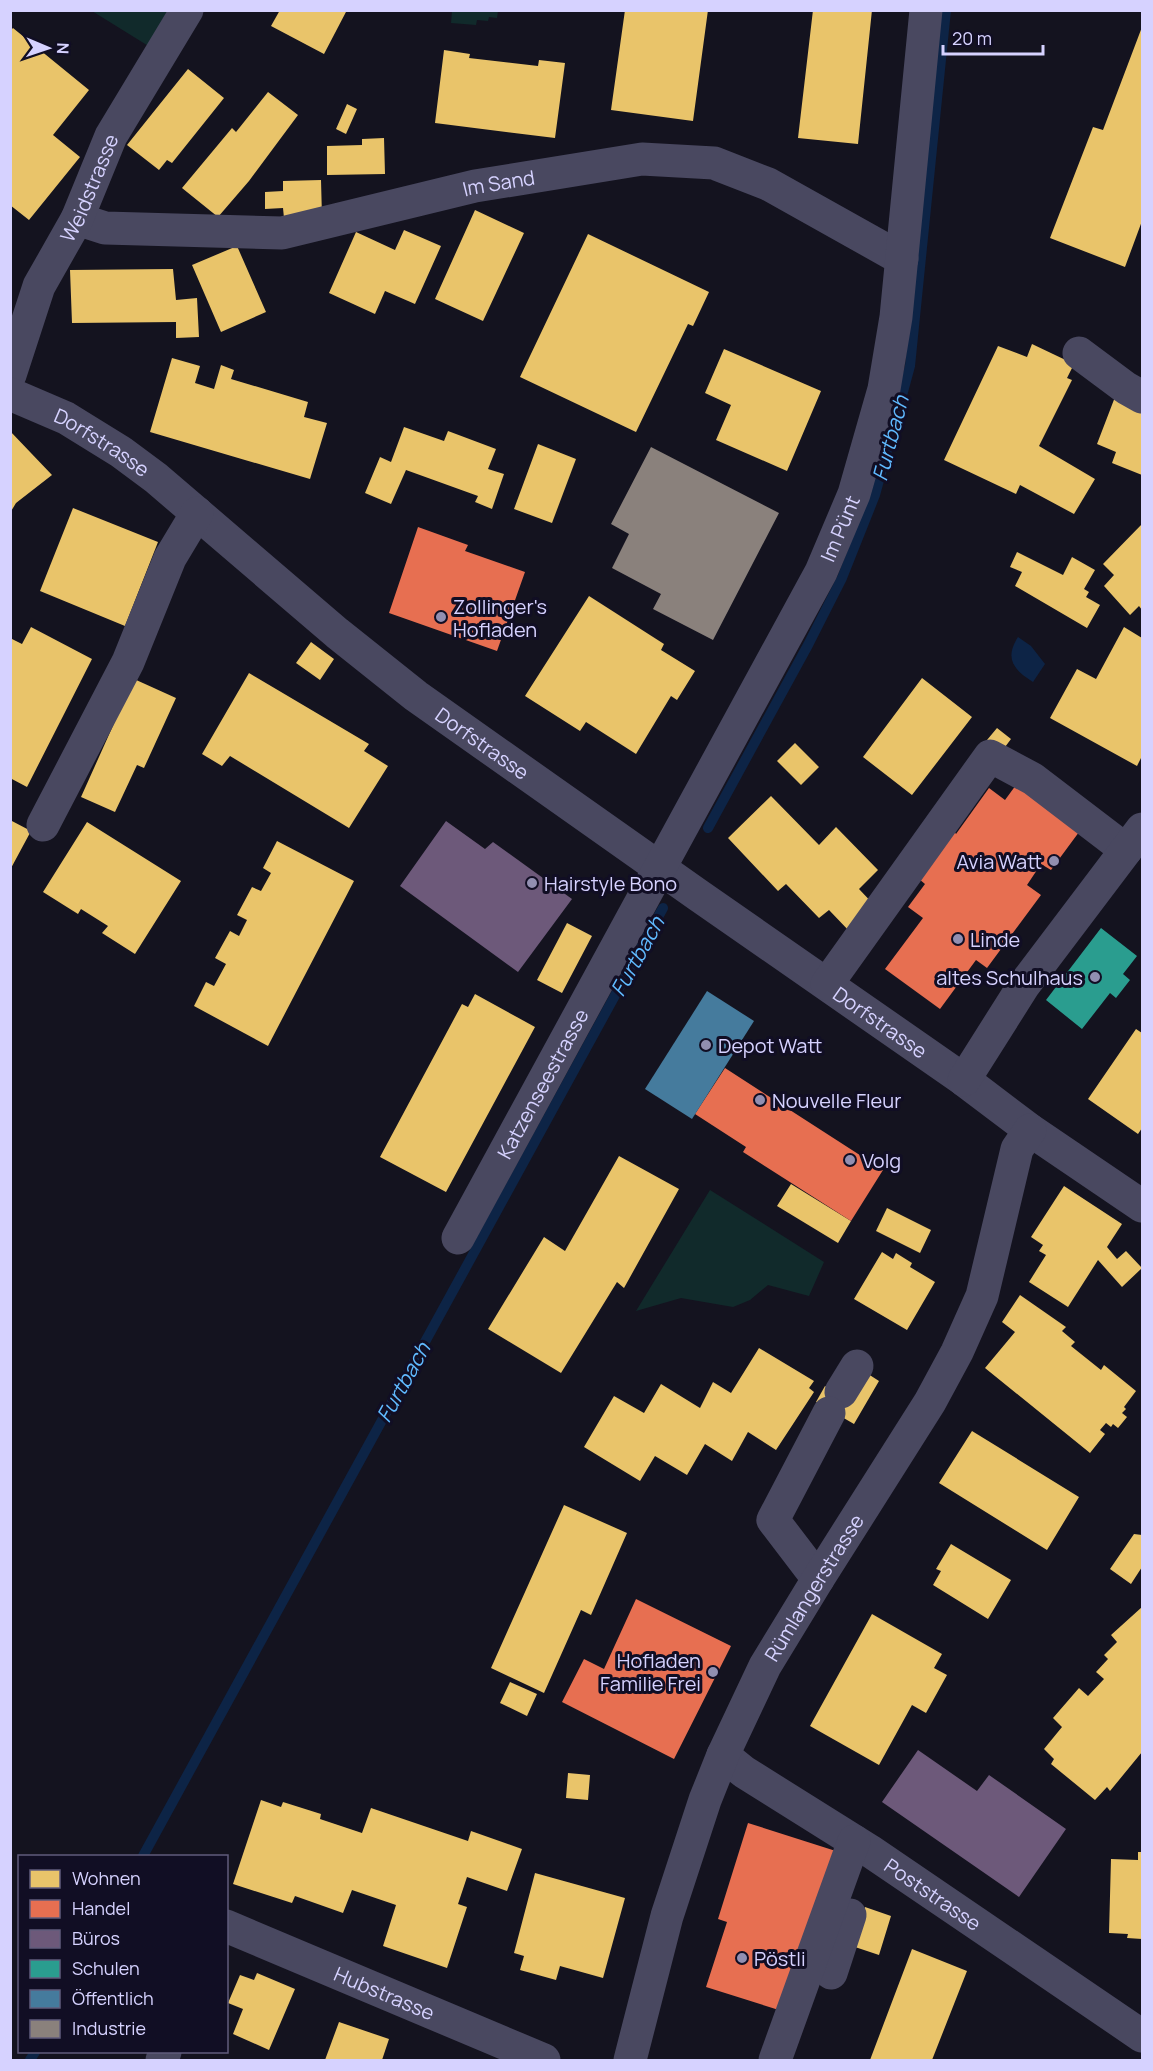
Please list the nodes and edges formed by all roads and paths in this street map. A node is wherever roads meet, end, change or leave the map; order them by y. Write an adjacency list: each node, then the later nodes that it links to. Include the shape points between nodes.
1 (187, 10): 3 (street, Weidstrasse, via 111,136)
2 (926, 10): 4 (street, Im Pünt)
3 (77, 219): 4 (street, Im Sand, via 105,228 282,232 475,186 642,159 714,163 768,184); 5 (street, Weidstrasse)
4 (902, 259): 14 (street, Im Pünt, via 884,389 854,494 822,572)
5 (39, 286): 6 (street); 8 (street, Weidstrasse)
6 (10, 302)
7 (1079, 353): 10 (street)
8 (10, 375)
9 (10, 394): 11 (street, Dorfstrasse, via 66,418 121,452)
10 (1143, 397)
11 (197, 513): 12 (street, via 170,558 128,662); 14 (street, Dorfstrasse, via 416,696)
12 (43, 825)
13 (1134, 840): 15 (street, via 990,756); 16 (street, via 1024,985)
14 (659, 868): 15 (street, Dorfstrasse); 19 (street, Katzenseestrasse)
15 (827, 984): 16 (street, Dorfstrasse)
16 (964, 1080): 17 (street, Dorfstrasse)
17 (1030, 1130): 18 (street, Dorfstrasse); 21 (street, Rümlangerstrasse, via 1017,1149 982,1296 957,1353)
18 (1143, 1206)
19 (458, 1238)
20 (843, 1390): 21 (street, via 773,1520)
21 (818, 1579): 22 (street, Rümlangerstrasse, via 765,1666)
22 (723, 1755): 23 (street, Poststrasse); 28 (street, Rümlangerstrasse, via 667,1916)
23 (862, 1846): 25 (street); 26 (street, Poststrasse); 29 (street)
24 (228, 1927): 27 (street, Hubstrasse)
25 (831, 1973)
26 (1143, 2036)
27 (543, 2061)
28 (630, 2061)
29 (775, 2061)

